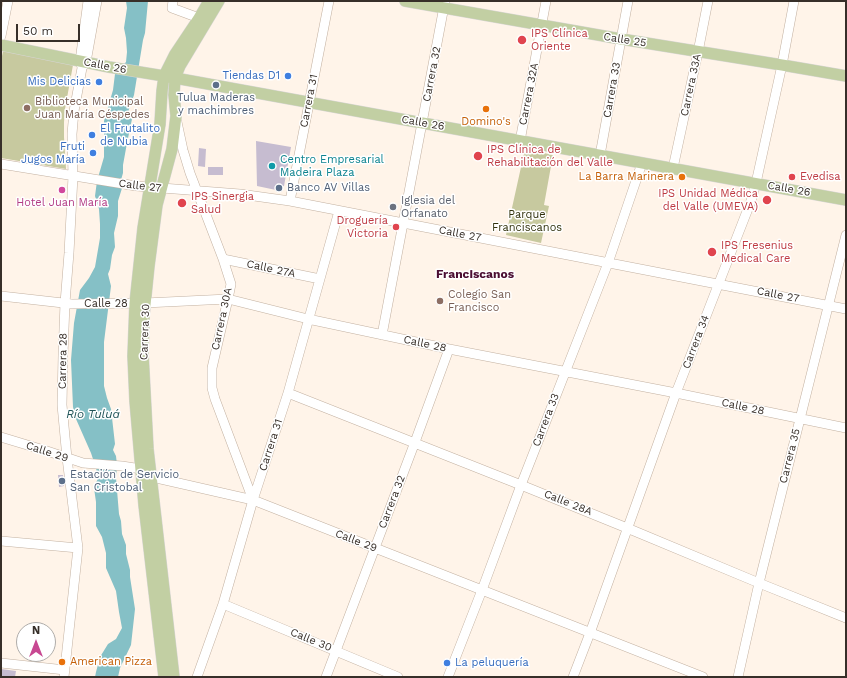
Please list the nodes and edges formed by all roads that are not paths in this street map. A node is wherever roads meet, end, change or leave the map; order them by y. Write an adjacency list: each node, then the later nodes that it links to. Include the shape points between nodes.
1 (8, 1): 16 (street)
2 (88, 1): 20 (street, Carrera 28)
3 (97, 1): 20 (street, Carrera 28)
4 (209, 1): 14 (main road, Carrera 30)
5 (219, 1): 24 (main road, Carrera 30)
6 (329, 1): 25 (street, Carrera 31)
7 (405, 1): 13 (main road, Calle 25)
8 (546, 1): 15 (street, Carrera 32A)
9 (628, 1): 17 (street, Carrera 33)
10 (708, 1): 19 (street, Carrera 33A)
11 (794, 1): 21 (street, Carrera 34)
12 (173, 4): 14 (street)
13 (445, 5): 15 (main road, Calle 25); 27 (street, Carrera 32)
14 (199, 18): 22 (main road, Carrera 30)
15 (541, 25): 17 (main road, Calle 25); 28 (street, Carrera 32A)
16 (1, 36)
17 (621, 39): 19 (main road, Calle 25); 29 (street, Carrera 33)
18 (1, 45): 20 (main road, Calle 26)
19 (698, 52): 21 (main road, Calle 25); 32 (street, Carrera 33A)
20 (82, 64): 22 (main road, Calle 26); 33 (street, Carrera 28, via 72,123)
21 (782, 64): 23 (main road, Calle 25); 34 (street, Carrera 34)
22 (164, 76): 24 (main road, Calle 26); 35 (main road, Carrera 30)
23 (846, 76)
24 (175, 78): 25 (main road, Calle 26); 26 (main road, Carrera 30)
25 (309, 102): 27 (main road, Calle 26); 39 (street, Carrera 31)
26 (176, 116): 36 (main road, Carrera 30, via 172,150); 37 (street, Carrera 30A, via 186,162)
27 (422, 123): 28 (main road, Calle 26); 41 (street, Carrera 32)
28 (520, 141): 29 (main road, Calle 26)
29 (600, 155): 30 (main road, Calle 26)
30 (642, 163): 32 (main road, Calle 26); 44 (street, Carrera 33)
31 (1, 164): 33 (street, Calle 27)
32 (673, 168): 34 (main road, Calle 26)
33 (73, 176): 35 (street, Calle 27); 50 (street, Carrera 28)
34 (756, 183): 38 (main road, Calle 26); 46 (street, Carrera 34)
35 (150, 188): 36 (street, Calle 27); 49 (main road, Carrera 30, via 144,228)
36 (162, 189): 37 (street, Calle 27); 49 (main road, Carrera 30)
37 (197, 190): 39 (street, Calle 27); 43 (street, Carrera 30A)
38 (846, 200)
39 (290, 201): 40 (street, Calle 27)
40 (338, 211): 41 (street, Calle 27); 45 (street, Carrera 31)
41 (403, 223): 44 (street, Calle 27); 54 (street, Carrera 32)
42 (846, 235): 51 (street, Carrera 35)
43 (223, 259): 45 (street, Calle 27A); 48 (street, Carrera 30A, via 231,284)
44 (608, 263): 46 (street, Calle 27); 56 (street, Carrera 33)
45 (320, 280): 53 (street, Carrera 31)
46 (718, 284): 51 (street, Calle 27); 58 (street, Carrera 34)
47 (1, 296): 50 (street, Calle 28)
48 (228, 299): 49 (street, Calle 28); 53 (street, Calle 28); 67 (street, Carrera 30A, via 212,368 212,388)
49 (140, 303): 50 (street, Calle 28); 64 (main road, Carrera 30, via 133,343); 65 (main road, Carrera 30)
50 (68, 304): 63 (street, Carrera 28, via 62,355 62,404)
51 (829, 305): 52 (street, Calle 27); 59 (street, Carrera 35)
52 (846, 308)
53 (308, 319): 54 (street, Calle 28); 57 (street, Carrera 31)
54 (382, 335): 55 (street, Calle 28)
55 (449, 349): 56 (street, Calle 28); 62 (street, Carrera 32)
56 (564, 372): 58 (street, Calle 28); 66 (street, Carrera 33)
57 (288, 393): 62 (street, Calle 28A); 67 (street, Carrera 31)
58 (676, 393): 59 (street, Calle 28); 68 (street, Carrera 34)
59 (800, 419): 60 (street, Calle 28); 72 (street, Carrera 35)
60 (846, 428)
61 (1, 437): 63 (street, Calle 29)
62 (415, 442): 66 (street, Calle 28A); 71 (street, Carrera 32)
63 (67, 458): 64 (street, Calle 29, via 83,463); 70 (street, Carrera 28)
64 (141, 469): 65 (street, Calle 29); 80 (main road, Carrera 30)
65 (152, 477): 67 (street, Calle 29); 81 (main road, Carrera 30)
66 (521, 485): 68 (street, Calle 28A); 73 (street, Carrera 33)
67 (253, 500): 71 (street, Calle 29); 74 (street, Carrera 31)
68 (627, 528): 72 (street, Calle 28A); 76 (street, Carrera 34)
69 (1, 541): 70 (street)
70 (78, 548): 79 (street, Carrera 28)
71 (375, 548): 73 (street, Calle 29); 77 (street, Carrera 32)
72 (759, 583): 75 (street, Calle 28A); 88 (street, Carrera 35)
73 (482, 590): 76 (street, Calle 29); 85 (street, Carrera 33)
74 (223, 604): 77 (street, Calle 30); 82 (street, Carrera 31)
75 (846, 618)
76 (590, 632): 86 (street, Carrera 34); 87 (street, Calle 29)
77 (336, 651): 83 (street, Carrera 32); 84 (street, Calle 30)
78 (1, 663): 79 (street)
79 (64, 673)
80 (164, 677)
81 (174, 677)
82 (197, 677)
83 (326, 677)
84 (398, 677)
85 (448, 677)
86 (573, 677)
87 (703, 677)
88 (738, 677)

